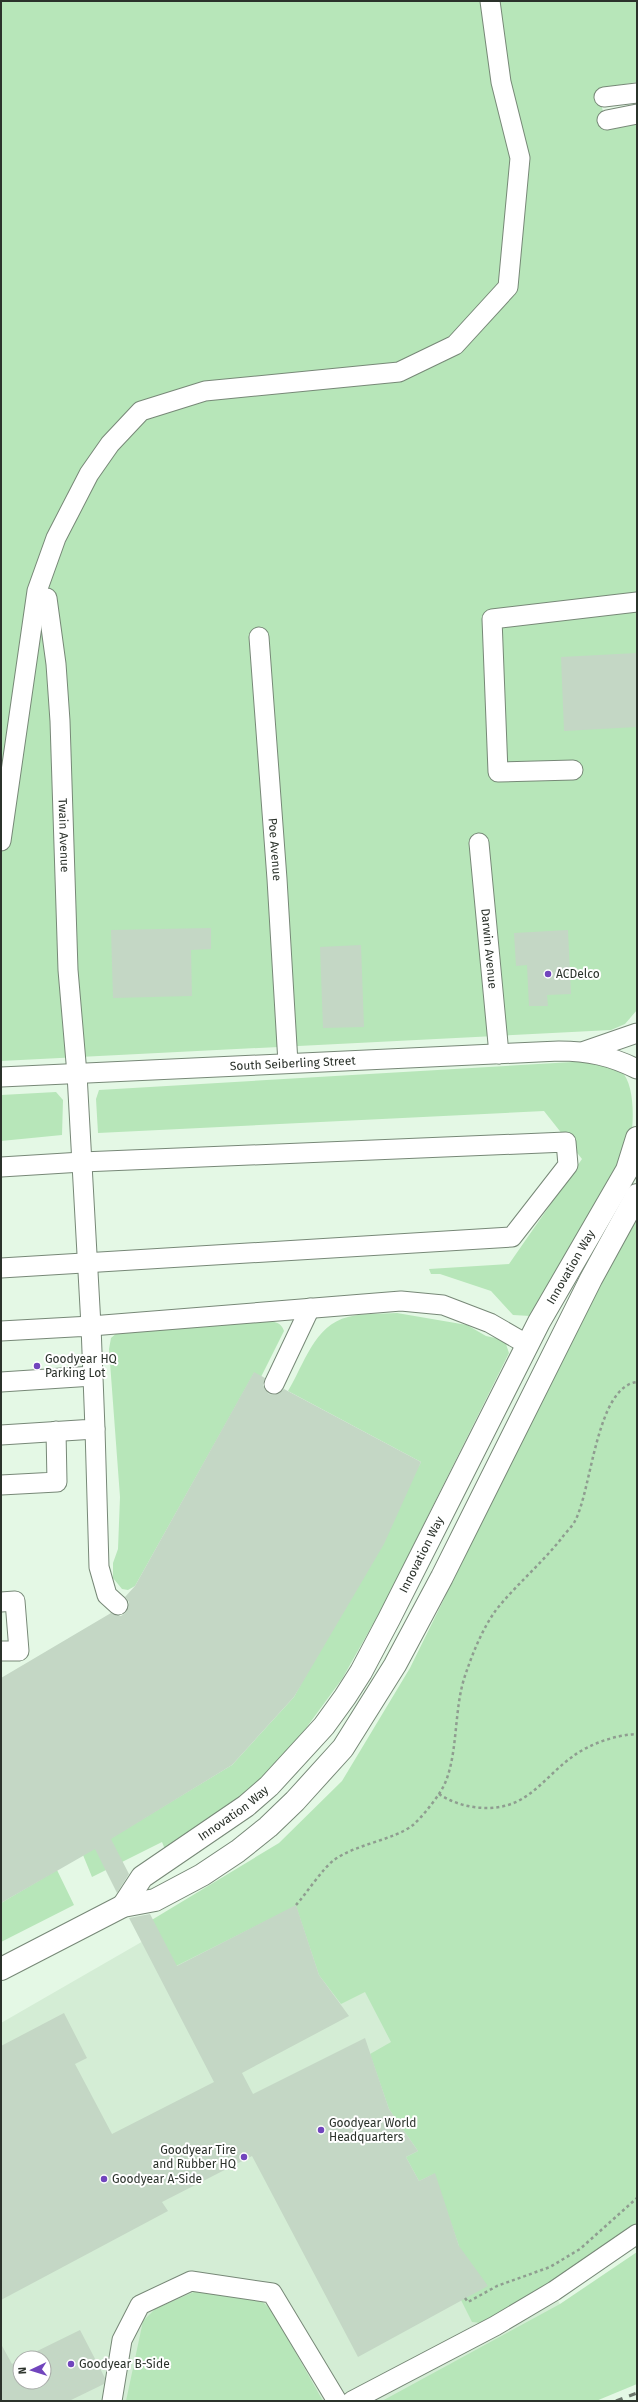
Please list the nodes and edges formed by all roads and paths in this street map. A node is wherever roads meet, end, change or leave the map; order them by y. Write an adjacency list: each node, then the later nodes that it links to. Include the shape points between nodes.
1 (490, 1): 10 (street, via 501,82 520,158 508,287 455,345 399,372 205,391 141,411 110,444 89,474 56,538 37,591)
2 (637, 92): 3 (street)
3 (604, 97)
4 (637, 114): 5 (street)
5 (607, 120)
6 (47, 598): 17 (street, Twain Avenue, via 56,664 60,721 68,970)
7 (637, 602): 9 (street, via 492,619 498,772)
8 (259, 637): 15 (street, Poe Avenue)
9 (573, 770)
10 (1, 841)
11 (479, 843): 14 (street, Darwin Avenue)
12 (637, 1033): 13 (street, South Seiberling Street)
13 (585, 1051): 14 (street, South Seiberling Street); 16 (street, South Seiberling Street, via 614,1058)
14 (499, 1054): 15 (street, South Seiberling Street)
15 (288, 1063): 17 (street, South Seiberling Street)
16 (637, 1068)
17 (77, 1074): 18 (street, South Seiberling Street); 20 (street, Twain Avenue)
18 (1, 1077)
19 (637, 1138): 28 (main road, Innovation Way, via 627,1170 578,1252)
20 (82, 1162): 21 (street); 23 (street, Twain Avenue); 23 (street, via 566,1142 568,1165 512,1237)
21 (1, 1167)
22 (637, 1195): 42 (main road, Innovation Way, via 591,1279 395,1666 343,1748 295,1802 238,1851 202,1876 154,1900)
23 (87, 1264): 24 (street); 26 (street, Twain Avenue)
24 (1, 1268)
25 (310, 1308): 26 (street); 28 (street, via 401,1301 443,1305 490,1323); 32 (street)
26 (91, 1326): 27 (street); 29 (street, Twain Avenue)
27 (1, 1331)
28 (528, 1345): 42 (main road, Innovation Way, via 361,1672 324,1726 296,1760 246,1806 142,1877)
29 (93, 1376): 30 (street); 33 (street, Twain Avenue)
30 (1, 1382)
31 (637, 1382): 41 (path, via 629,1383 614,1396 604,1418 575,1521 547,1557 496,1611 479,1640 465,1674 456,1714 449,1775)
32 (274, 1384)
33 (95, 1429): 34 (street); 38 (street, Twain Avenue, via 99,1567 107,1595)
34 (56, 1431): 35 (street); 36 (street, via 57,1482)
35 (1, 1434)
36 (1, 1485)
37 (1, 1602): 39 (street, via 15,1601 19,1650)
38 (118, 1605)
39 (1, 1651)
40 (637, 1734): 41 (path, via 599,1742 573,1756 525,1798 509,1805 466,1807)
41 (439, 1794): 43 (path, via 413,1825 333,1860)
42 (123, 1906): 44 (main road, Innovation Way)
43 (296, 1906)
44 (1, 1969)
45 (637, 2198): 47 (path, via 580,2249 550,2267 497,2286 468,2302)
46 (637, 2234): 50 (street, via 554,2291 495,2326)
47 (465, 2298)
48 (112, 2401): 49 (street, via 122,2340 140,2305 191,2281 272,2294)
49 (337, 2401)
50 (352, 2401)

